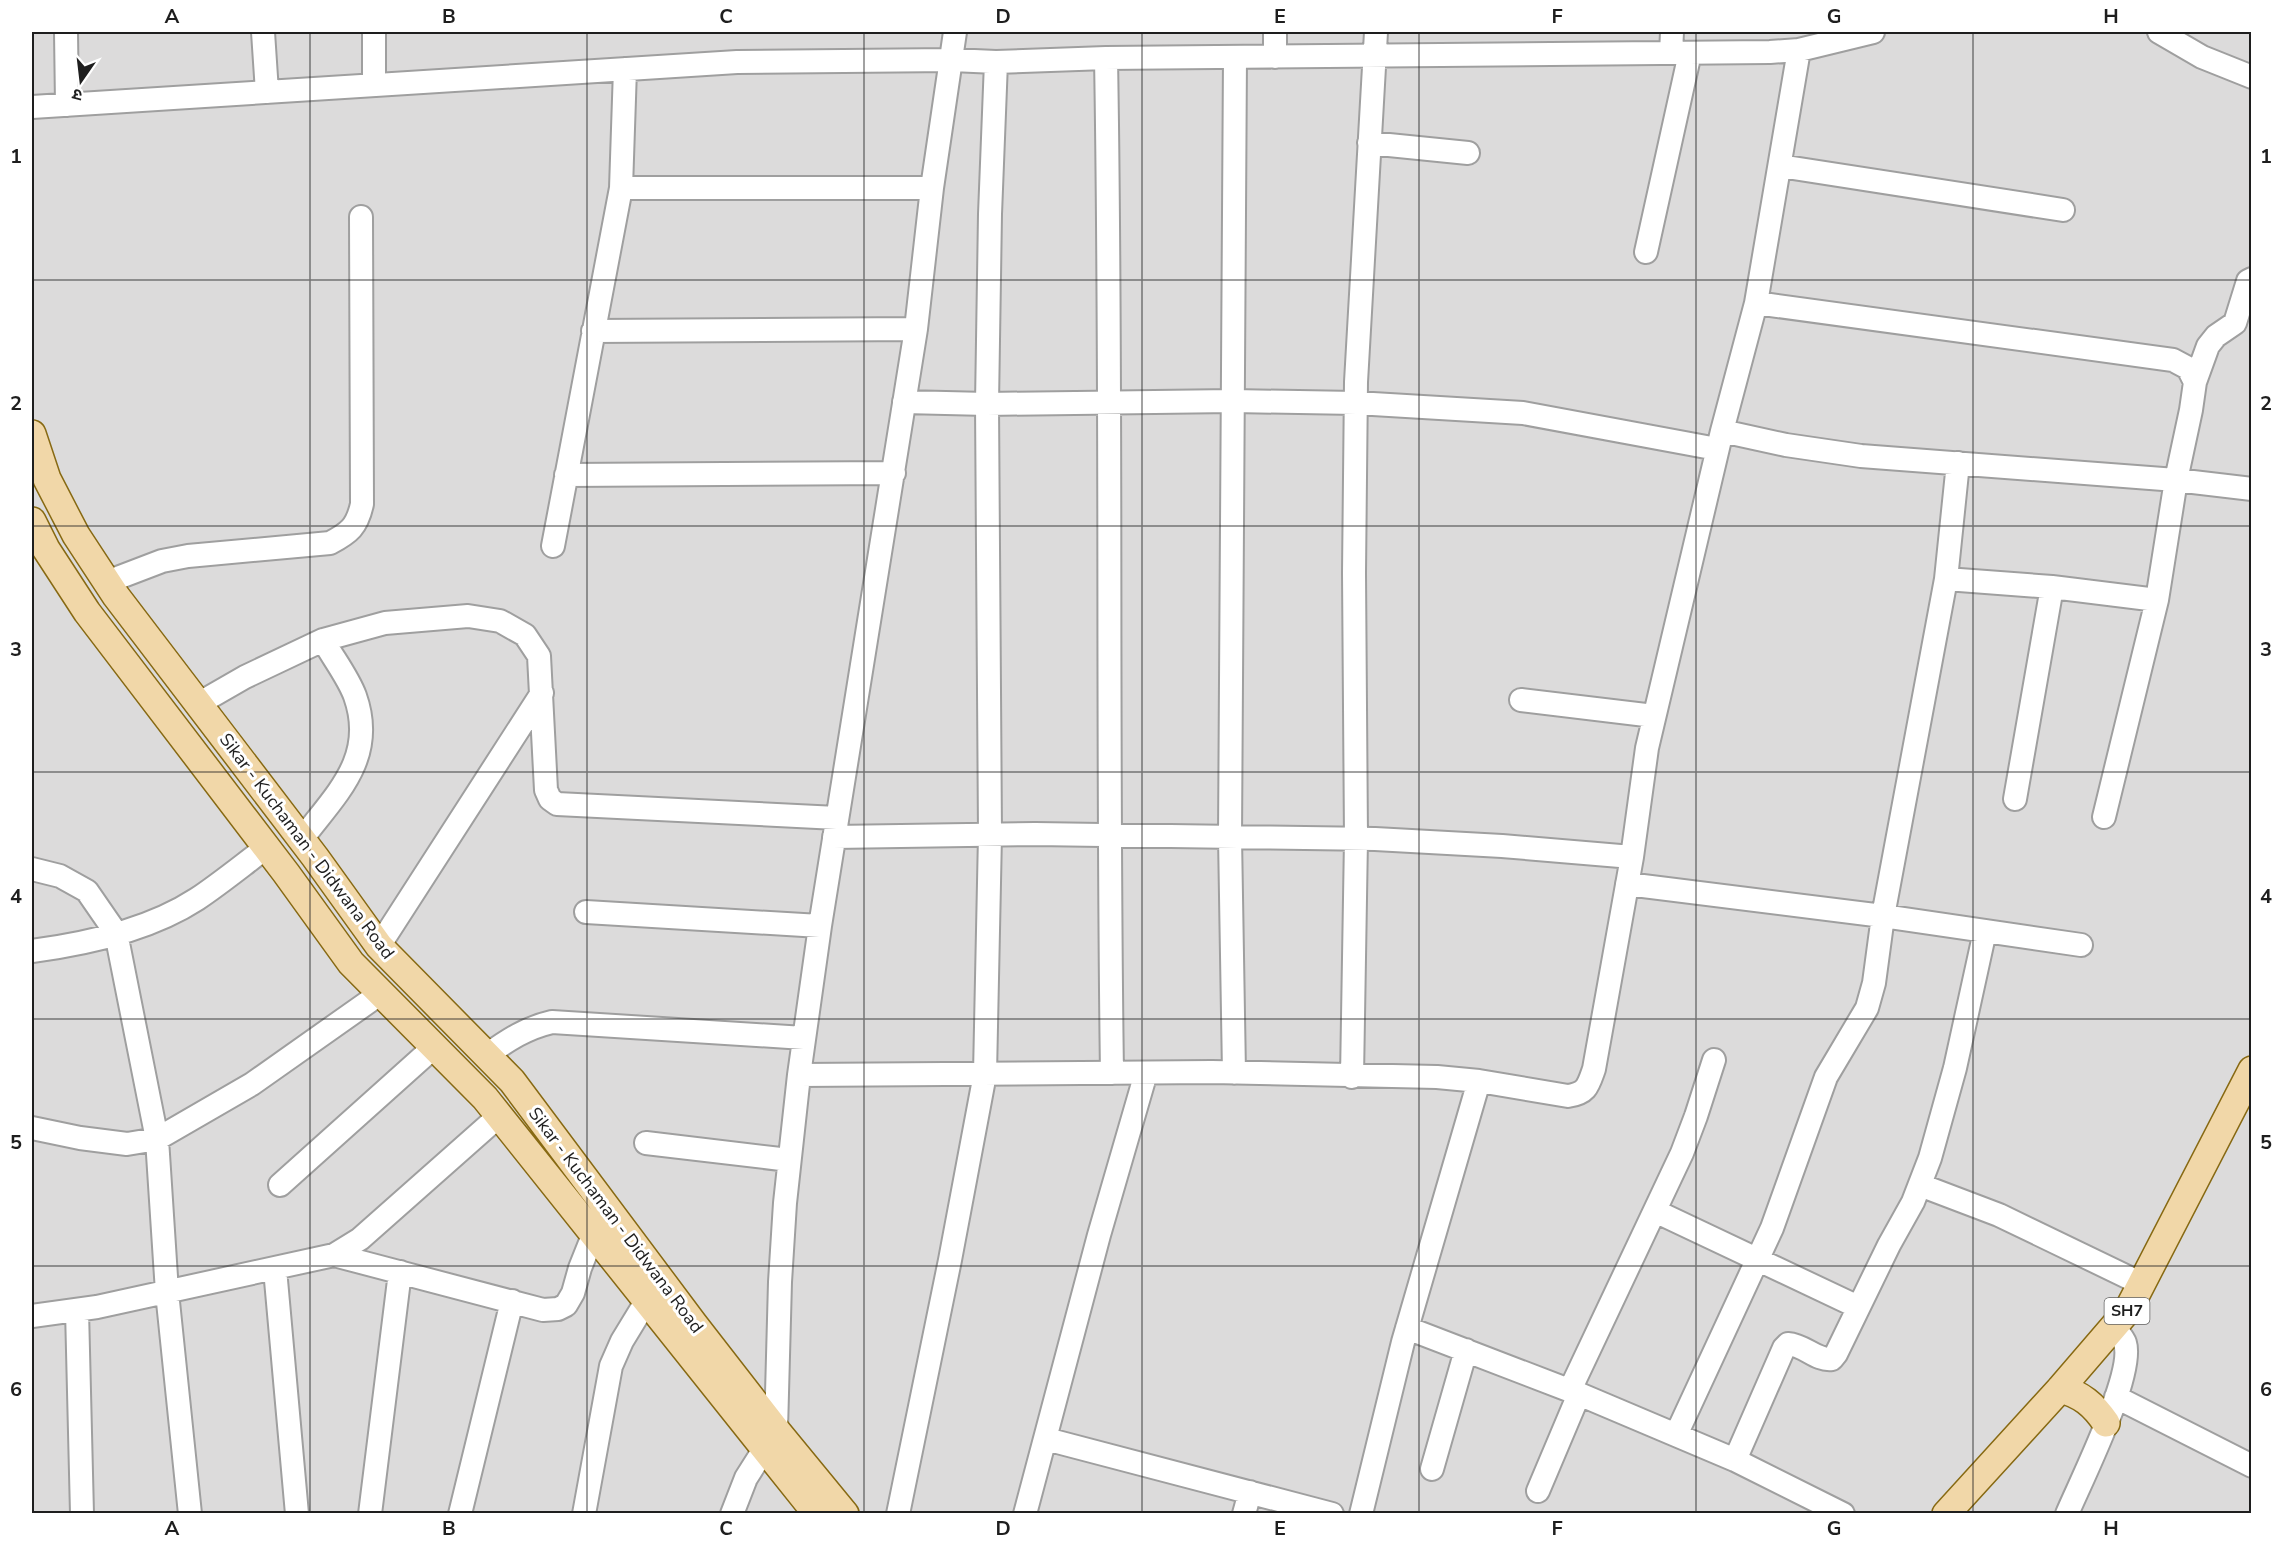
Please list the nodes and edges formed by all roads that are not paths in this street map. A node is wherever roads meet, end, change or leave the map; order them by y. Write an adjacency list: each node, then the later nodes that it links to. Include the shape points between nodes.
1 (66, 32): 23 (street)
2 (263, 32): 22 (street)
3 (374, 32): 21 (street)
4 (955, 32): 17 (street)
5 (1275, 32): 15 (street)
6 (1376, 32): 13 (street)
7 (1873, 32): 9 (street)
8 (2159, 32): 20 (street, via 2202,57)
9 (1837, 36): 12 (street)
10 (1770, 42): 11 (street); 12 (street)
11 (1678, 46): 13 (street); 32 (street)
12 (1799, 50): 27 (street)
13 (1374, 56): 15 (street); 25 (street)
14 (1235, 57): 15 (street); 16 (street); 38 (street)
15 (1275, 57)
16 (1106, 58): 18 (street); 40 (street)
17 (952, 60): 18 (street); 19 (street, via 738,62); 29 (street)
18 (996, 62): 42 (street)
19 (624, 69): 21 (street); 28 (street)
20 (2252, 77)
21 (374, 85): 22 (street)
22 (267, 92): 23 (street)
23 (67, 105): 24 (street)
24 (32, 107)
25 (1369, 143): 26 (street); 41 (street)
26 (1468, 153)
27 (1780, 166): 30 (street); 34 (street)
28 (621, 188): 29 (street); 36 (street)
29 (933, 188): 35 (street)
30 (2063, 210)
31 (361, 217): 53 (street, via 362,504 358,519 347,534 330,543 188,556 162,561)
32 (1646, 252)
33 (2252, 279): 37 (street, via 2248,281 2235,323 2208,346)
34 (1756, 303): 37 (street, via 2173,360 2188,368); 44 (street)
35 (916, 329): 36 (street); 39 (street)
36 (593, 331): 47 (street)
37 (2195, 382): 48 (street)
38 (1233, 401): 40 (street); 41 (street); 66 (street)
39 (904, 402): 42 (street); 46 (street)
40 (1110, 402): 42 (street); 65 (street)
41 (1356, 403): 44 (street, via 1523,413); 68 (street)
42 (987, 404): 64 (street)
43 (32, 434): 53 (main road, Sikar - Kuchaman - Didwana Road, via 47,479 76,535)
44 (1720, 440): 45 (street); 60 (street)
45 (1958, 463): 48 (street); 52 (street)
46 (894, 473): 47 (street); 63 (street)
47 (566, 475): 51 (street)
48 (2176, 480): 49 (street); 55 (street)
49 (2252, 489)
50 (32, 521): 69 (main road, Sikar - Kuchaman - Didwana Road, via 87,612)
51 (553, 546)
52 (1946, 579): 54 (street); 74 (street)
53 (107, 582): 59 (main road, Sikar - Kuchaman - Didwana Road)
54 (2052, 586): 55 (street); 61 (street)
55 (2157, 600): 62 (street)
56 (323, 640): 57 (street, via 385,623 468,616 500,621 525,635 539,656); 59 (street); 67 (street, via 355,695 362,726 359,754 350,776)
57 (542, 693): 63 (street, via 546,790 557,804); 79 (street)
58 (1521, 700): 60 (street)
59 (198, 704): 67 (main road, Sikar - Kuchaman - Didwana Road)
60 (1654, 716): 70 (street)
61 (2015, 799)
62 (2104, 817)
63 (836, 828): 64 (street); 75 (street)
64 (990, 835): 65 (street); 90 (street)
65 (1108, 835): 66 (street); 87 (street)
66 (1230, 837): 68 (street); 89 (street)
67 (302, 839): 79 (main road, Sikar - Kuchaman - Didwana Road)
68 (1356, 839): 70 (street); 92 (street)
69 (267, 847): 77 (street, via 196,900 157,920); 81 (main road, Sikar - Kuchaman - Didwana Road, via 351,963)
70 (1632, 857): 72 (street)
71 (32, 868): 77 (street, via 60,876 87,891)
72 (1627, 884): 74 (street); 93 (street, via 1594,1069 1587,1087 1568,1096)
73 (586, 912): 75 (street)
74 (1883, 916): 76 (street); 104 (street, via 1867,1008 1826,1077)
75 (820, 926): 82 (street)
76 (1985, 931): 78 (street); 100 (street, via 1955,1068)
77 (116, 933): 80 (street); 96 (street)
78 (2081, 945)
79 (379, 946): 84 (main road, Sikar - Kuchaman - Didwana Road)
80 (32, 951)
81 (381, 993): 83 (main road, Sikar - Kuchaman - Didwana Road); 96 (street, via 252,1084)
82 (804, 1038): 84 (street, via 552,1022 517,1033); 91 (street)
83 (434, 1047): 94 (main road, Sikar - Kuchaman - Didwana Road); 99 (street)
84 (487, 1055): 122 (main road, Sikar - Kuchaman - Didwana Road, via 512,1081)
85 (1714, 1060): 101 (street, via 1686,1144)
86 (2252, 1070): 107 (main road, SH7)
87 (1112, 1073): 88 (street); 90 (street)
88 (1146, 1073): 89 (street); 123 (street)
89 (1234, 1073): 92 (street)
90 (985, 1074): 91 (street); 138 (street)
91 (799, 1075): 98 (street)
92 (1352, 1077): 93 (street)
93 (1479, 1081): 115 (street)
94 (499, 1116): 102 (main road, Sikar - Kuchaman - Didwana Road); 103 (street, via 360,1239)
95 (32, 1128): 96 (street, via 127,1144)
96 (157, 1138): 108 (street)
97 (646, 1143): 98 (street)
98 (789, 1160): 122 (street)
99 (280, 1185)
100 (1920, 1185): 107 (street, via 1999,1215); 111 (street)
101 (1654, 1211): 104 (street); 118 (street)
102 (594, 1233): 109 (main road, Sikar - Kuchaman - Didwana Road); 110 (street, via 566,1305 543,1310)
103 (334, 1255): 105 (street); 106 (street)
104 (1757, 1260): 111 (street); 121 (street)
105 (275, 1269): 108 (street); 131 (street)
106 (400, 1272): 110 (street); 132 (street)
107 (2142, 1284): 114 (main road, SH7)
108 (167, 1292): 112 (street); 130 (street)
109 (647, 1300): 122 (main road, Sikar - Kuchaman - Didwana Road); 134 (street, via 611,1366)
110 (512, 1301): 133 (street)
111 (1858, 1307): 124 (street, via 1832,1359 1824,1360 1796,1345 1784,1348)
112 (77, 1310): 113 (street); 129 (street)
113 (32, 1317)
114 (2114, 1327): 117 (main road, SH7); 119 (street, via 2125,1343 2126,1356)
115 (1407, 1328): 116 (street); 141 (street)
116 (1466, 1350): 118 (street); 126 (street)
117 (2060, 1389): 120 (main road, via 2084,1399); 143 (main road, SH7)
118 (1575, 1392): 121 (street); 127 (street)
119 (2116, 1397): 120 (street); 125 (street)
120 (2106, 1423): 144 (street)
121 (1676, 1435): 124 (street)
122 (771, 1439): 135 (street, via 746,1478); 136 (main road, Sikar - Kuchaman - Didwana Road); 137 (main road, Sikar - Kuchaman - Didwana Road)
123 (1046, 1439): 128 (street); 139 (street)
124 (1734, 1460): 142 (street)
125 (2252, 1466)
126 (1432, 1469)
127 (1538, 1491)
128 (1247, 1503): 140 (street)
129 (82, 1514)
130 (190, 1514)
131 (297, 1514)
132 (370, 1514)
133 (460, 1514)
134 (584, 1514)
135 (732, 1514)
136 (817, 1514)
137 (845, 1514)
138 (897, 1514)
139 (1025, 1514)
140 (1332, 1514)
141 (1361, 1514)
142 (1843, 1514)
143 (1946, 1514)
144 (2067, 1514)

